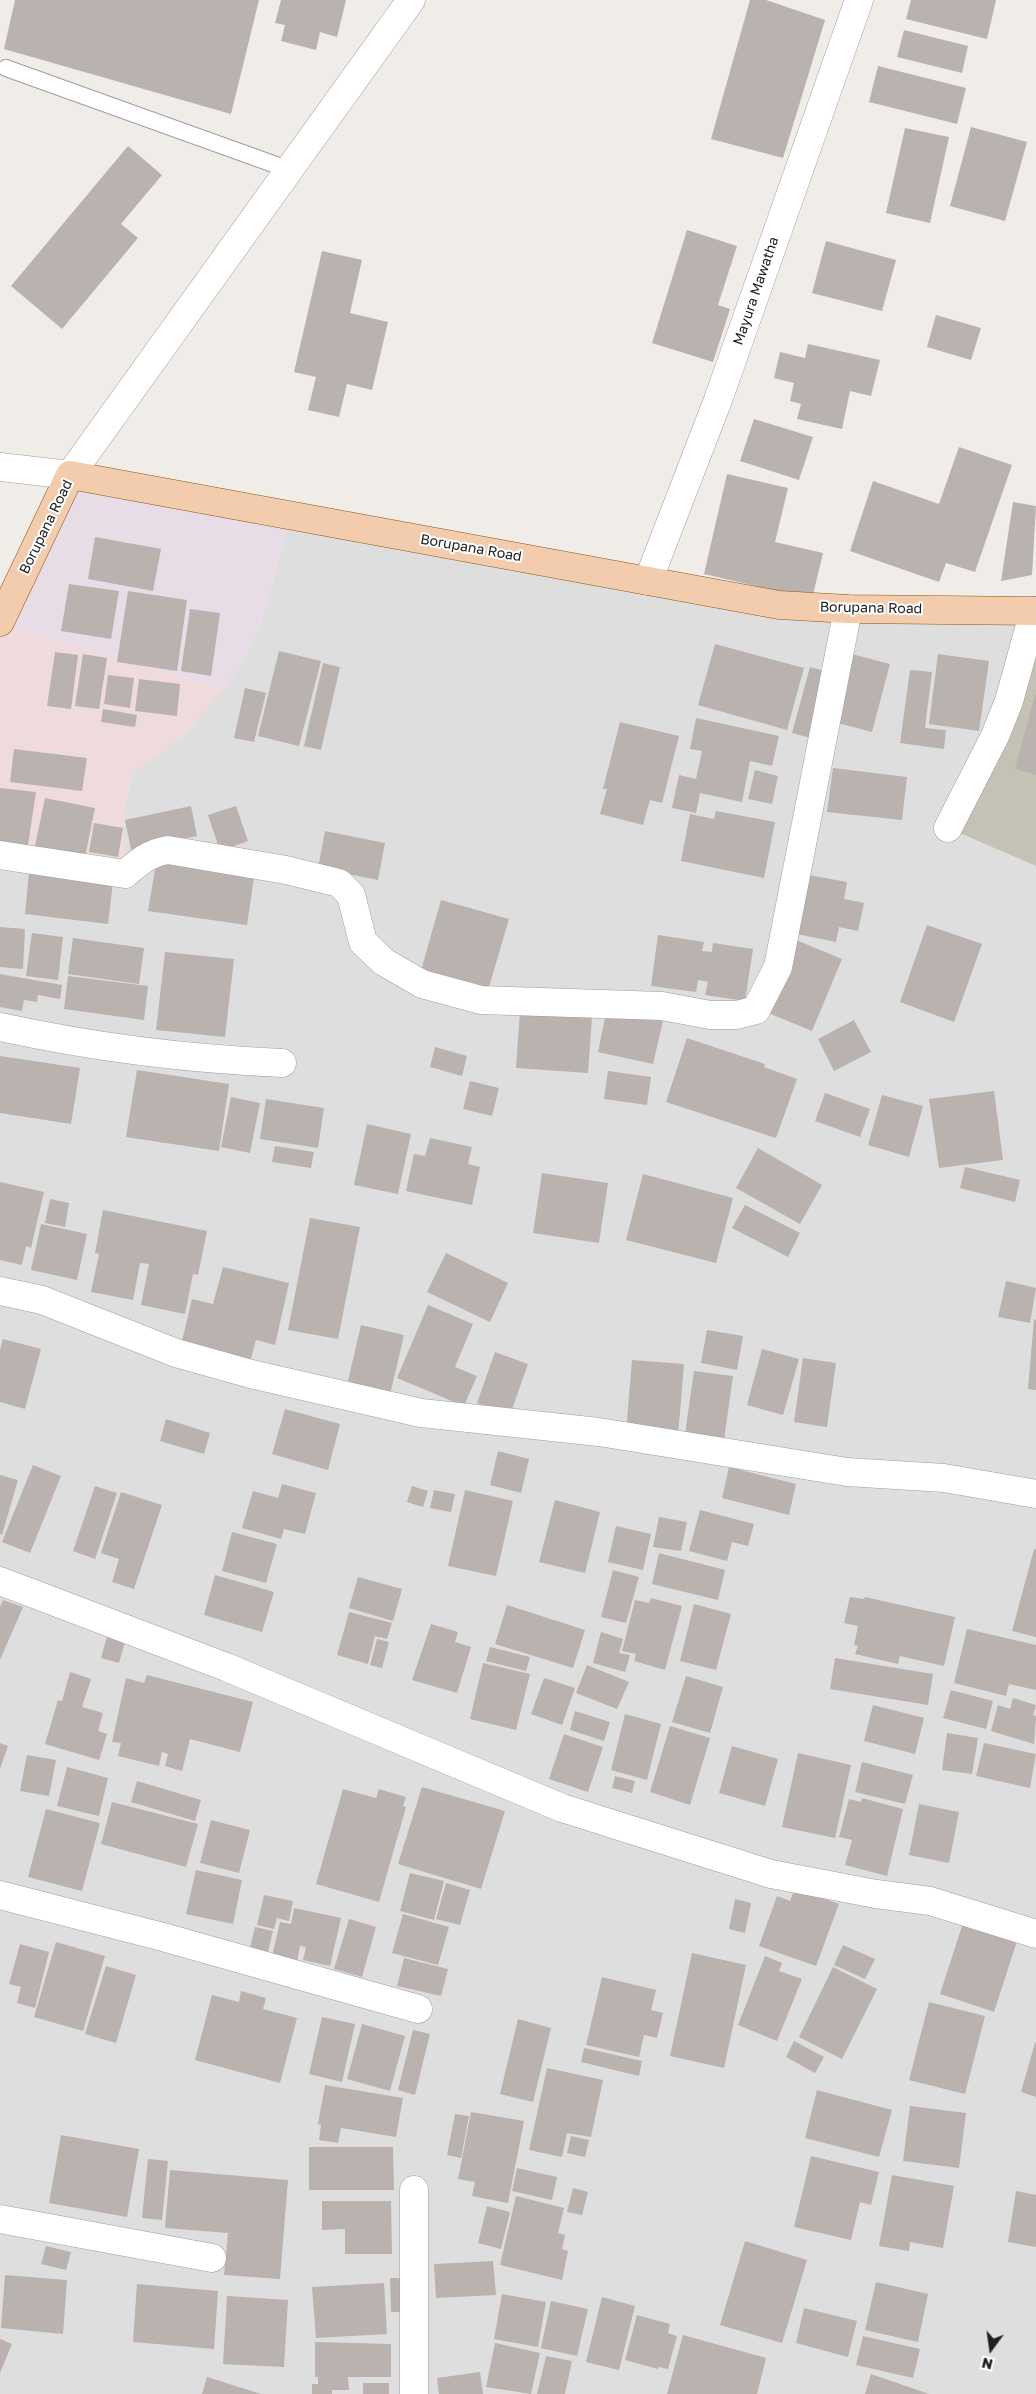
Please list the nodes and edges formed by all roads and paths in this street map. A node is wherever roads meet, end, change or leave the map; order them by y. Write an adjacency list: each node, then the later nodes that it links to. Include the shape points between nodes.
1 (411, 0): 4 (street)
2 (859, 0): 7 (street, Mayura Mawatha, via 718,400)
3 (6, 68): 4 (lane)
4 (290, 170): 6 (street)
5 (0, 467): 6 (street)
6 (70, 475): 7 (main road, Borupana Road); 10 (main road, Borupana Road)
7 (648, 581): 8 (main road, Borupana Road, via 779,605)
8 (848, 609): 9 (main road, Borupana Road); 12 (street, via 778,967 756,1010 737,1015 710,1015 662,1006 481,1000 422,984 384,962 363,942 351,895 339,883 286,870 168,850 143,858 125,874)
9 (1035, 611): 11 (street, via 1009,701)
10 (0, 622)
11 (948, 828)
12 (0, 855)
13 (0, 1027): 14 (street, via 52,1038 213,1060)
14 (282, 1063)
15 (0, 1291): 16 (street, via 42,1300 176,1353 251,1374 421,1413 599,1432 847,1472 944,1478)
16 (1036, 1494)
17 (0, 1581): 19 (street, via 226,1667 562,1808 772,1874 930,1901)
18 (0, 1895): 20 (street)
19 (1036, 1934)
20 (418, 2009)
21 (414, 2190): 24 (street)
22 (0, 2219): 23 (street)
23 (212, 2258)
24 (414, 2394)

